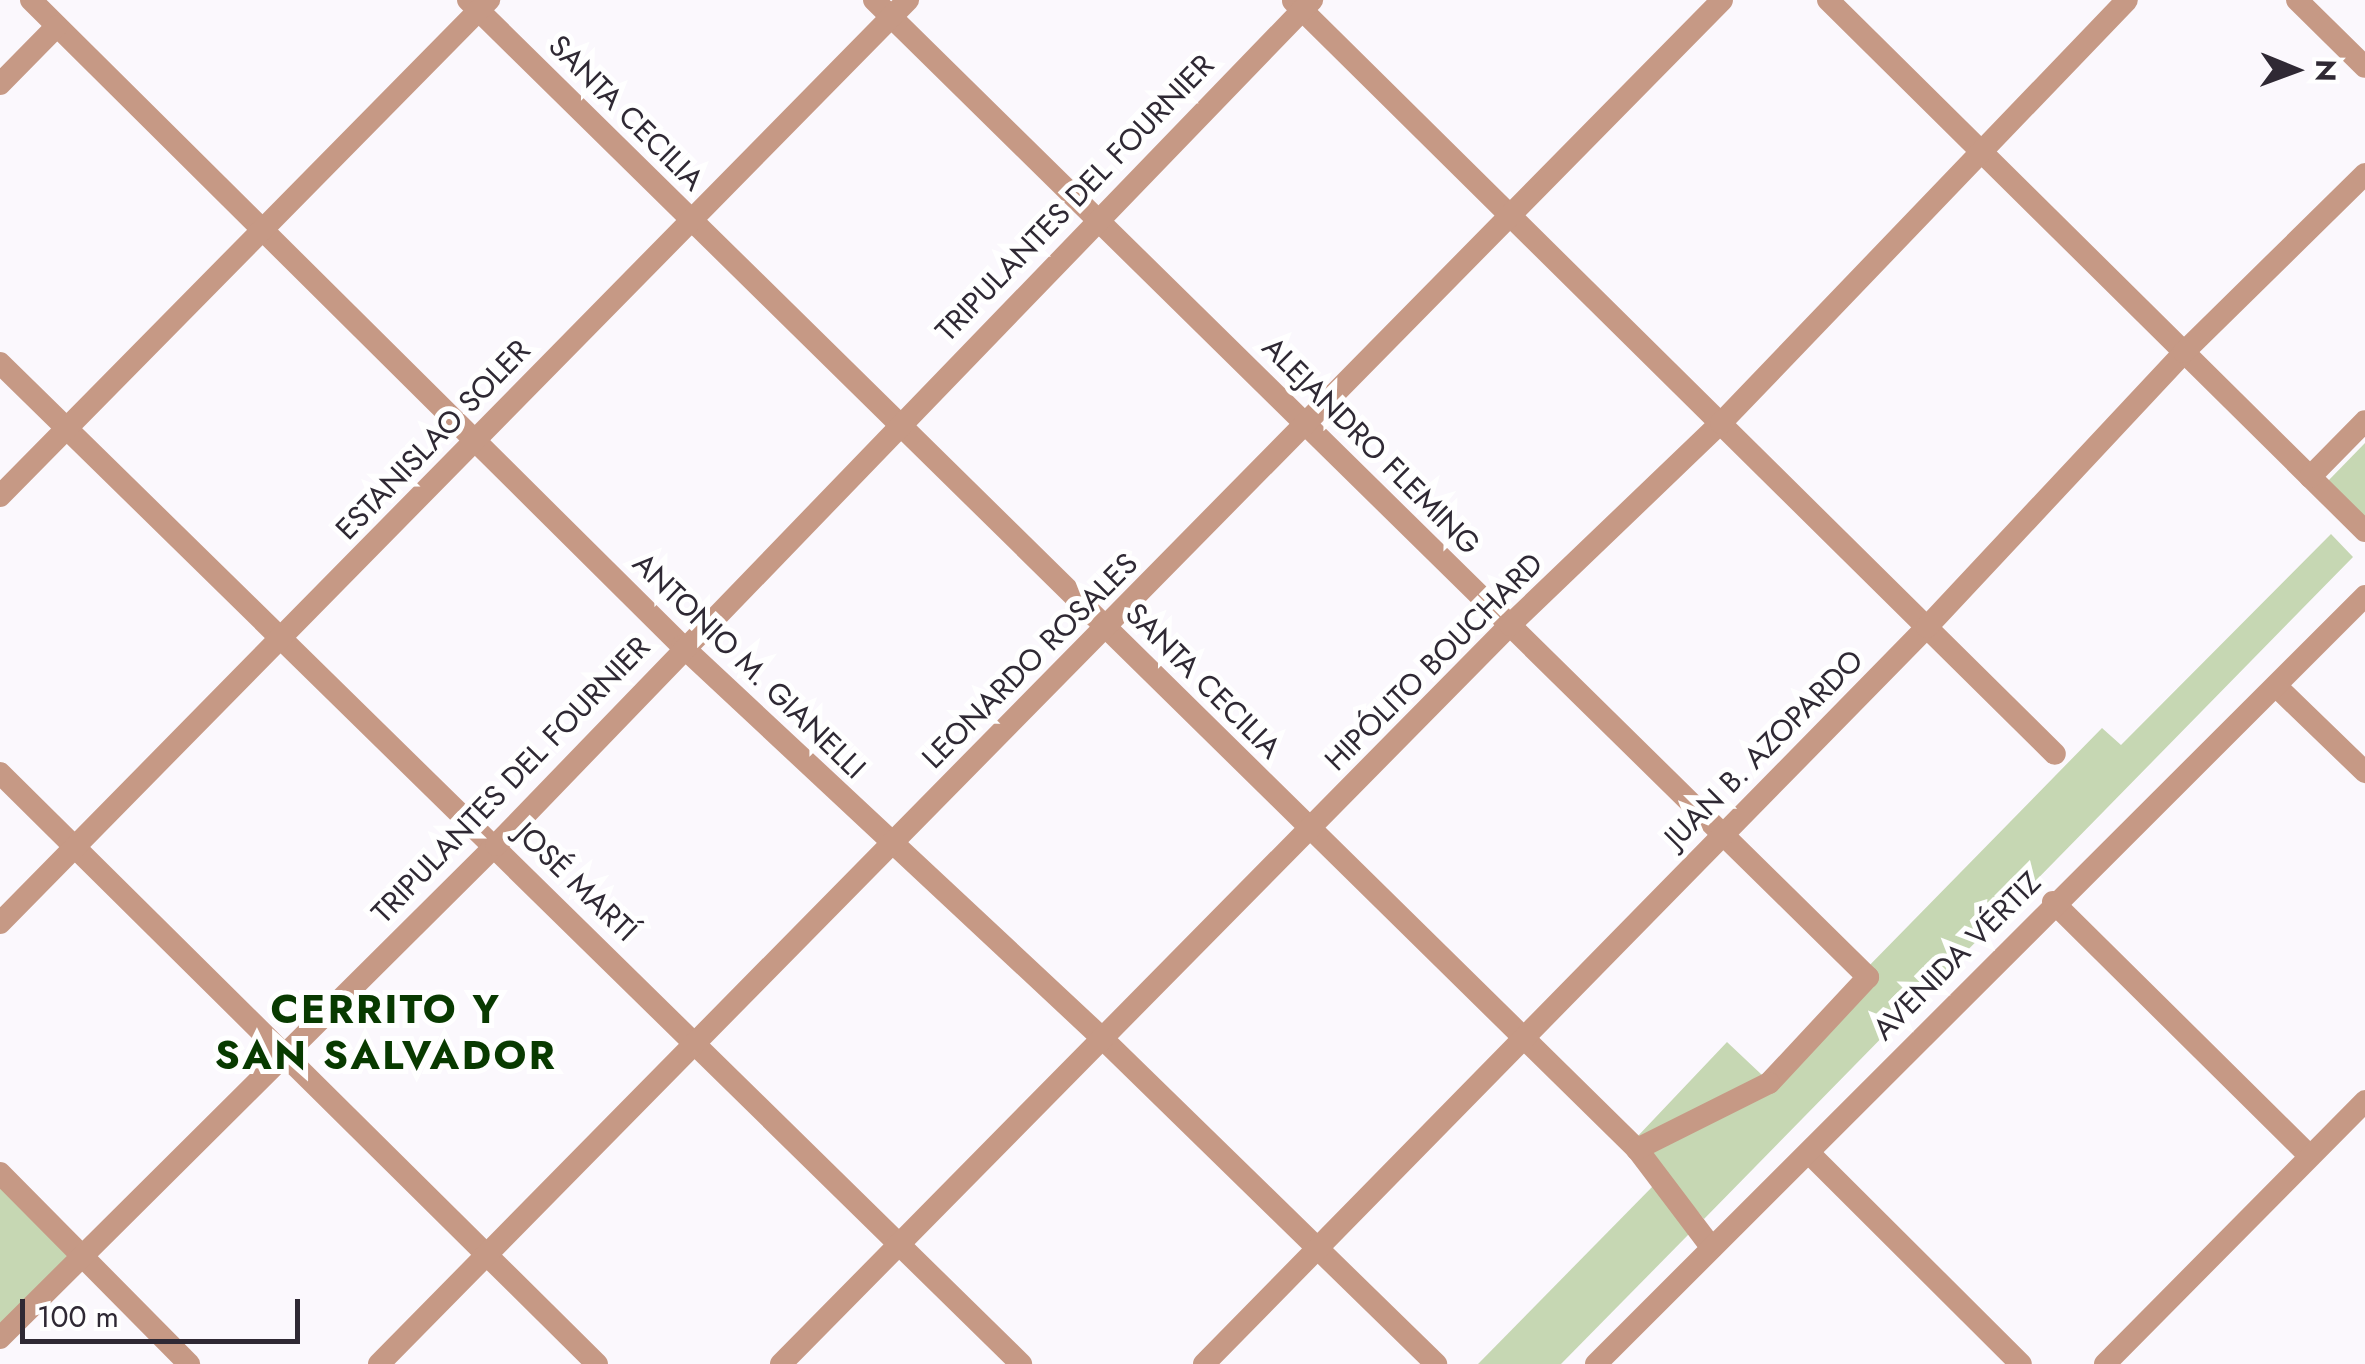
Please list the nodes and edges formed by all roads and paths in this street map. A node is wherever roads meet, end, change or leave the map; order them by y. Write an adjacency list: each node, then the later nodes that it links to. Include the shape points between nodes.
1 (31, 0): 10 (street, ANTONIO M. GIANELLI)
2 (874, 0): 9 (street, ALEJANDRO FLEMING)
3 (1722, 0): 15 (street, LEONARDO ROSALES)
4 (1828, 0): 13 (street)
5 (2127, 0): 13 (street, HIPÓLITO BOUCHARD)
6 (2297, 0): 11 (street)
7 (1302, 3): 15 (street); 16 (street, TRIPULANTES DEL FOURNIER)
8 (479, 4): 17 (street, SANTA CECILIA); 18 (street)
9 (900, 8): 16 (street, ALEJANDRO FLEMING); 17 (street, ESTANISLAO SOLER)
10 (57, 26): 12 (street); 18 (street, ANTONIO M. GIANELLI)
11 (2365, 67)
12 (0, 84)
13 (1979, 150): 19 (street); 23 (street, HIPÓLITO BOUCHARD)
14 (2365, 174): 19 (street, JUAN B. AZOPARDO)
15 (1508, 213): 23 (street); 24 (street, LEONARDO ROSALES)
16 (1097, 219): 22 (street, TRIPULANTES DEL FOURNIER); 24 (street, ALEJANDRO FLEMING)
17 (691, 220): 22 (street, SANTA CECILIA); 26 (street, ESTANISLAO SOLER)
18 (263, 230): 25 (street); 26 (street, ANTONIO M. GIANELLI)
19 (2184, 352): 27 (street); 32 (street, JUAN B. AZOPARDO)
20 (0, 363): 25 (street, JOSÉ MARTÍ)
21 (2365, 421): 27 (street)
22 (898, 423): 33 (street, SANTA CECILIA); 35 (street, TRIPULANTES DEL FOURNIER)
23 (1720, 423): 31 (street, HIPÓLITO BOUCHARD); 32 (street)
24 (1307, 426): 31 (street, ALEJANDRO FLEMING); 33 (street, LEONARDO ROSALES)
25 (67, 428): 28 (street); 34 (street, JOSÉ MARTÍ)
26 (475, 440): 34 (street, ESTANISLAO SOLER); 35 (street, ANTONIO M. GIANELLI)
27 (2310, 477): 29 (street)
28 (0, 496)
29 (2365, 532)
30 (2365, 596): 36 (street, AVENIDA VÉRTIZ)
31 (1510, 625): 40 (street, HIPÓLITO BOUCHARD); 41 (street, ALEJANDRO FLEMING)
32 (1927, 627): 37 (street); 41 (street, JUAN B. AZOPARDO)
33 (1106, 628): 40 (street, SANTA CECILIA); 42 (street, LEONARDO ROSALES)
34 (282, 637): 43 (street, JOSÉ MARTÍ); 44 (street, ESTANISLAO SOLER)
35 (682, 646): 42 (street, ANTONIO M. GIANELLI); 43 (street, TRIPULANTES DEL FOURNIER)
36 (2276, 686): 38 (street); 45 (street, AVENIDA VÉRTIZ)
37 (2055, 754)
38 (2365, 772)
39 (0, 773): 44 (street)
40 (1310, 828): 47 (street, SANTA CECILIA); 48 (street, HIPÓLITO BOUCHARD)
41 (1722, 833): 47 (street, JUAN B. AZOPARDO); 52 (street, ALEJANDRO FLEMING, via 1868,977 1769,1083)
42 (891, 843): 48 (street, ANTONIO M. GIANELLI); 49 (street, LEONARDO ROSALES)
43 (496, 845): 49 (street, JOSÉ MARTÍ); 50 (street, TRIPULANTES DEL FOURNIER)
44 (75, 847): 46 (street, ESTANISLAO SOLER); 50 (street)
45 (2053, 902): 53 (street, AVENIDA VÉRTIZ); 54 (street)
46 (0, 923)
47 (1522, 1036): 52 (street, SANTA CECILIA); 58 (street, JUAN B. AZOPARDO)
48 (1102, 1038): 56 (street, HIPÓLITO BOUCHARD); 58 (street, ANTONIO M. GIANELLI)
49 (697, 1040): 56 (street, JOSÉ MARTÍ); 59 (street, LEONARDO ROSALES)
50 (282, 1052): 59 (street); 60 (street, TRIPULANTES DEL FOURNIER)
51 (2365, 1101): 54 (street)
52 (1637, 1150): 57 (street, SANTA CECILIA)
53 (1809, 1154): 57 (street, AVENIDA VÉRTIZ); 70 (street)
54 (2310, 1156): 71 (street)
55 (0, 1173): 60 (street)
56 (902, 1242): 65 (street, HIPÓLITO BOUCHARD); 66 (street, JOSÉ MARTÍ)
57 (1712, 1248): 69 (street, AVENIDA VÉRTIZ)
58 (1314, 1250): 67 (street, JUAN B. AZOPARDO); 68 (street, ANTONIO M. GIANELLI)
59 (486, 1254): 63 (street, LEONARDO ROSALES); 64 (street)
60 (82, 1257): 61 (street, TRIPULANTES DEL FOURNIER); 62 (street)
61 (0, 1338)
62 (189, 1364)
63 (379, 1364)
64 (597, 1364)
65 (781, 1364)
66 (1020, 1364)
67 (1204, 1364)
68 (1436, 1364)
69 (1596, 1364)
70 (2021, 1364)
71 (2105, 1364)

